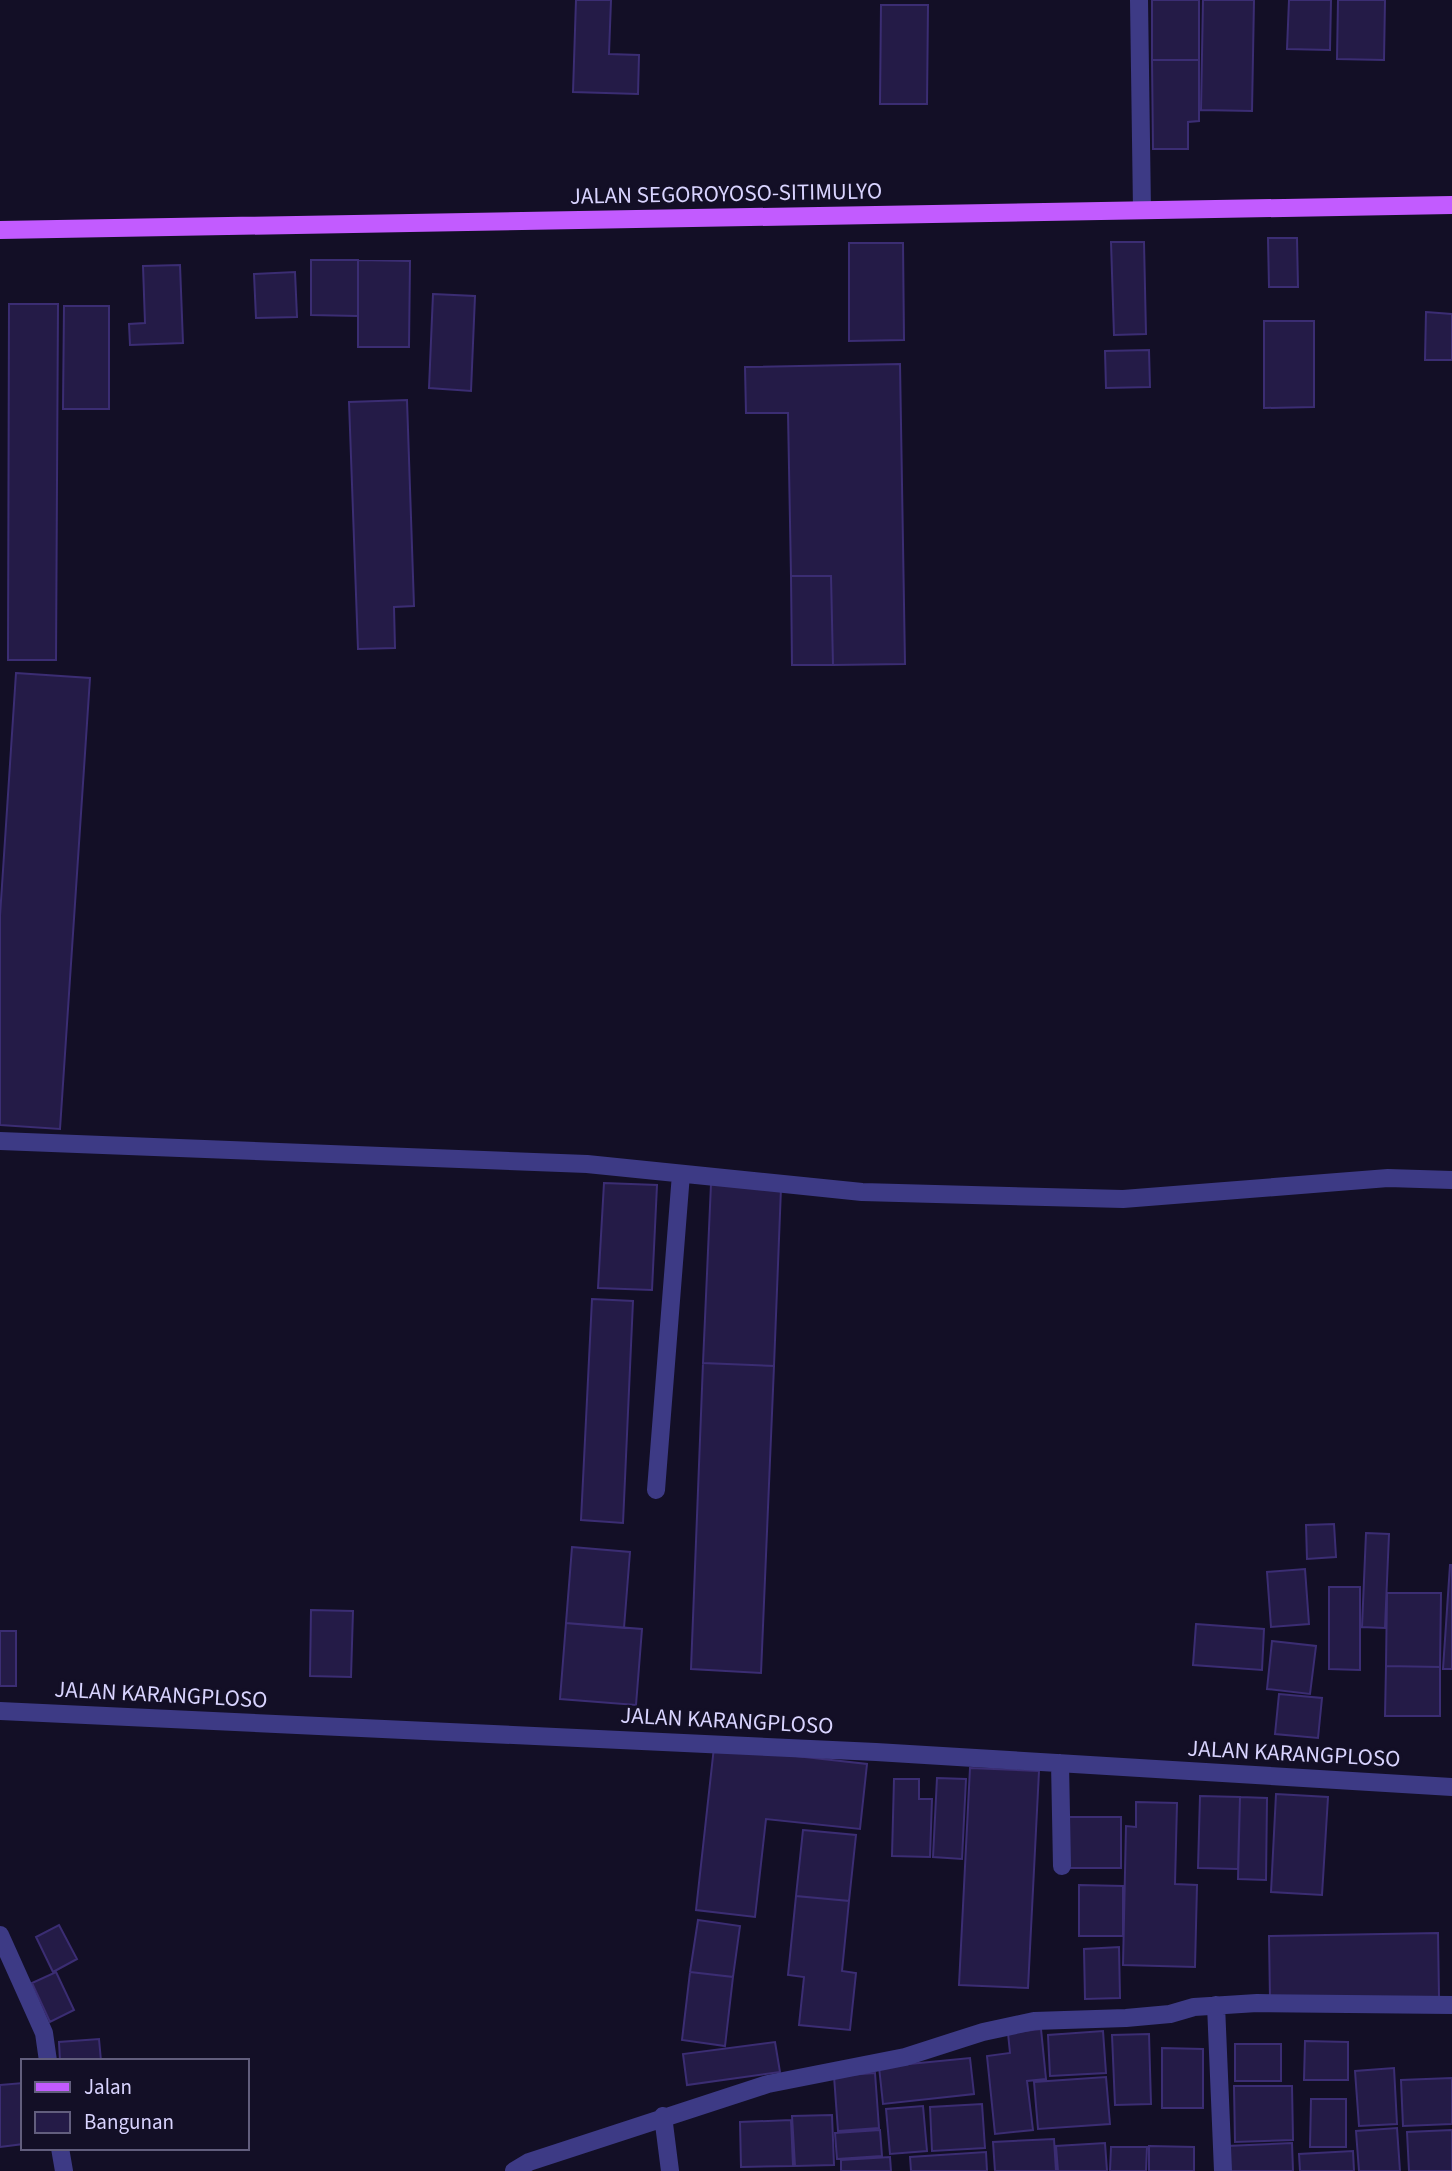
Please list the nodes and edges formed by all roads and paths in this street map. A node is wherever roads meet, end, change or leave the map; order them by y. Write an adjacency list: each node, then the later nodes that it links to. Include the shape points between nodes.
1 (1139, 0): 3 (street)
2 (1452, 205): 3 (main road, JALAN SEGOROYOSO-SITIMULYO)
3 (1142, 210): 4 (main road, JALAN SEGOROYOSO-SITIMULYO)
4 (0, 230)
5 (0, 1141): 6 (street, via 587,1164)
6 (681, 1174): 7 (street, via 862,1192 1123,1199 1388,1178); 8 (street)
7 (1452, 1180)
8 (656, 1490)
9 (0, 1711): 10 (street, JALAN KARANGPLOSO)
10 (1060, 1763): 11 (street, JALAN KARANGPLOSO); 12 (street)
11 (1452, 1787)
12 (1062, 1866)
13 (0, 1935): 16 (street, via 44,2033)
14 (1216, 2005): 15 (street); 17 (street, via 1126,2018 1034,2021 905,2057 768,2084); 22 (street)
15 (1452, 2006)
16 (48, 2059)
17 (663, 2116): 20 (street); 21 (street)
18 (60, 2150): 19 (street)
19 (64, 2171)
20 (514, 2171)
21 (670, 2171)
22 (1223, 2171)

